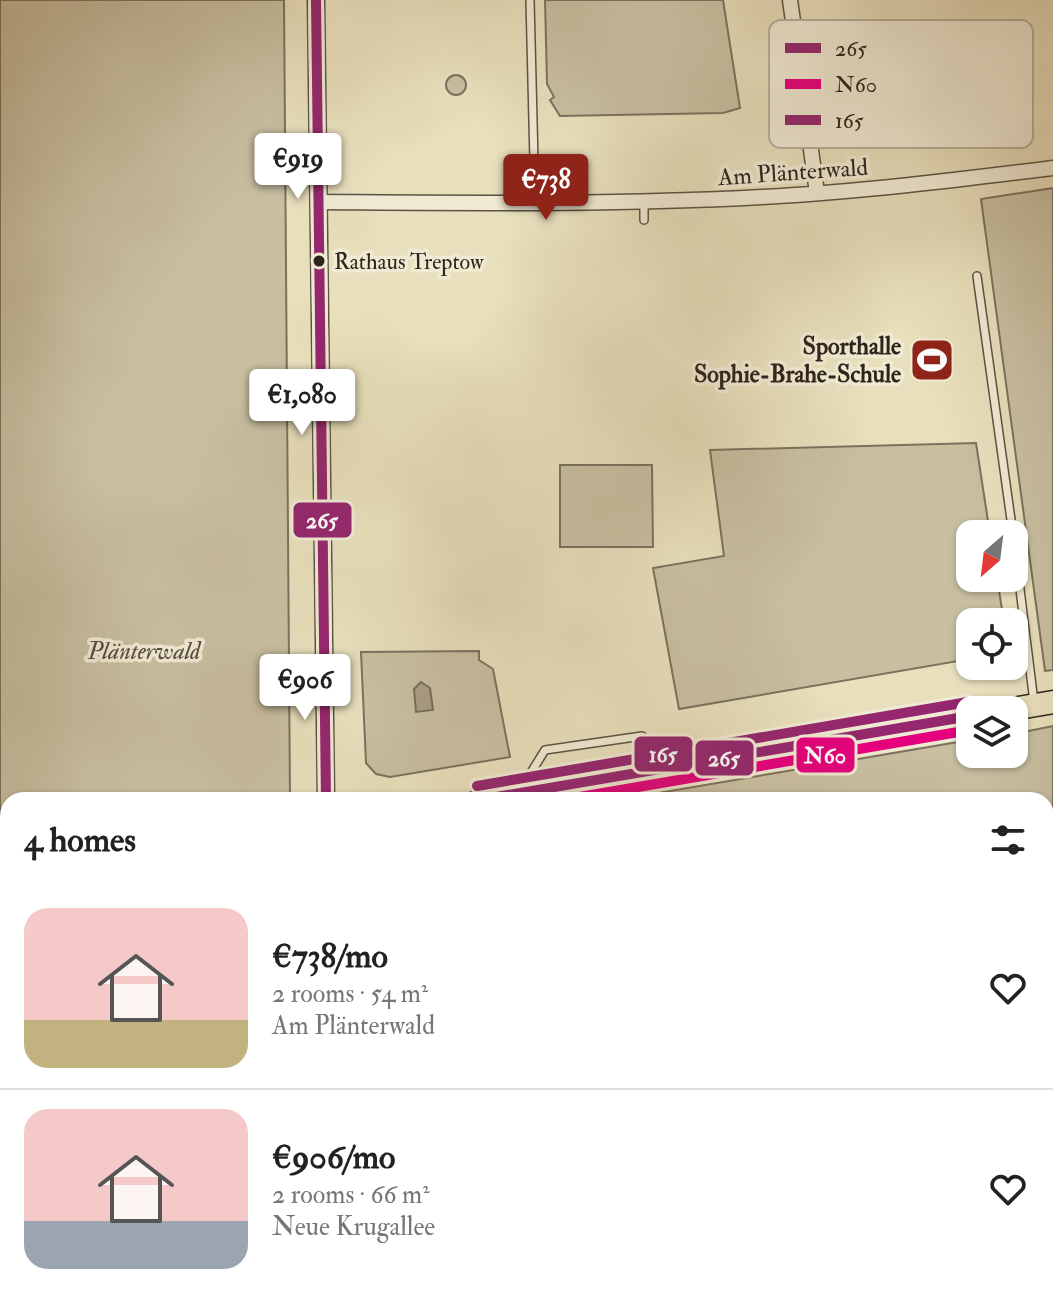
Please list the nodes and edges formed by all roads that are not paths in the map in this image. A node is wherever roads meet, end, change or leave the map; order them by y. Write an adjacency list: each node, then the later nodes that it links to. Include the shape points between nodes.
1 (316, 0): 9 (street)
2 (530, 0): 10 (lane)
3 (790, 0): 4 (street)
4 (793, 20)
5 (811, 148): 7 (street)
6 (1053, 168): 7 (street, Am Plänterwald)
7 (817, 193): 8 (street, Am Plänterwald)
8 (644, 201): 10 (street, Am Plänterwald); 11 (lane)
9 (318, 202): 10 (street, Am Plänterwald); 18 (street)
10 (535, 203)
11 (644, 220)
12 (977, 276): 13 (lane)
13 (1011, 520)
14 (1023, 592): 15 (lane)
15 (1044, 704)
16 (956, 718): 17 (main road)
17 (674, 766): 19 (lane, via 642,736 545,750); 20 (main road)
18 (326, 792)
19 (518, 792)
20 (528, 792)

